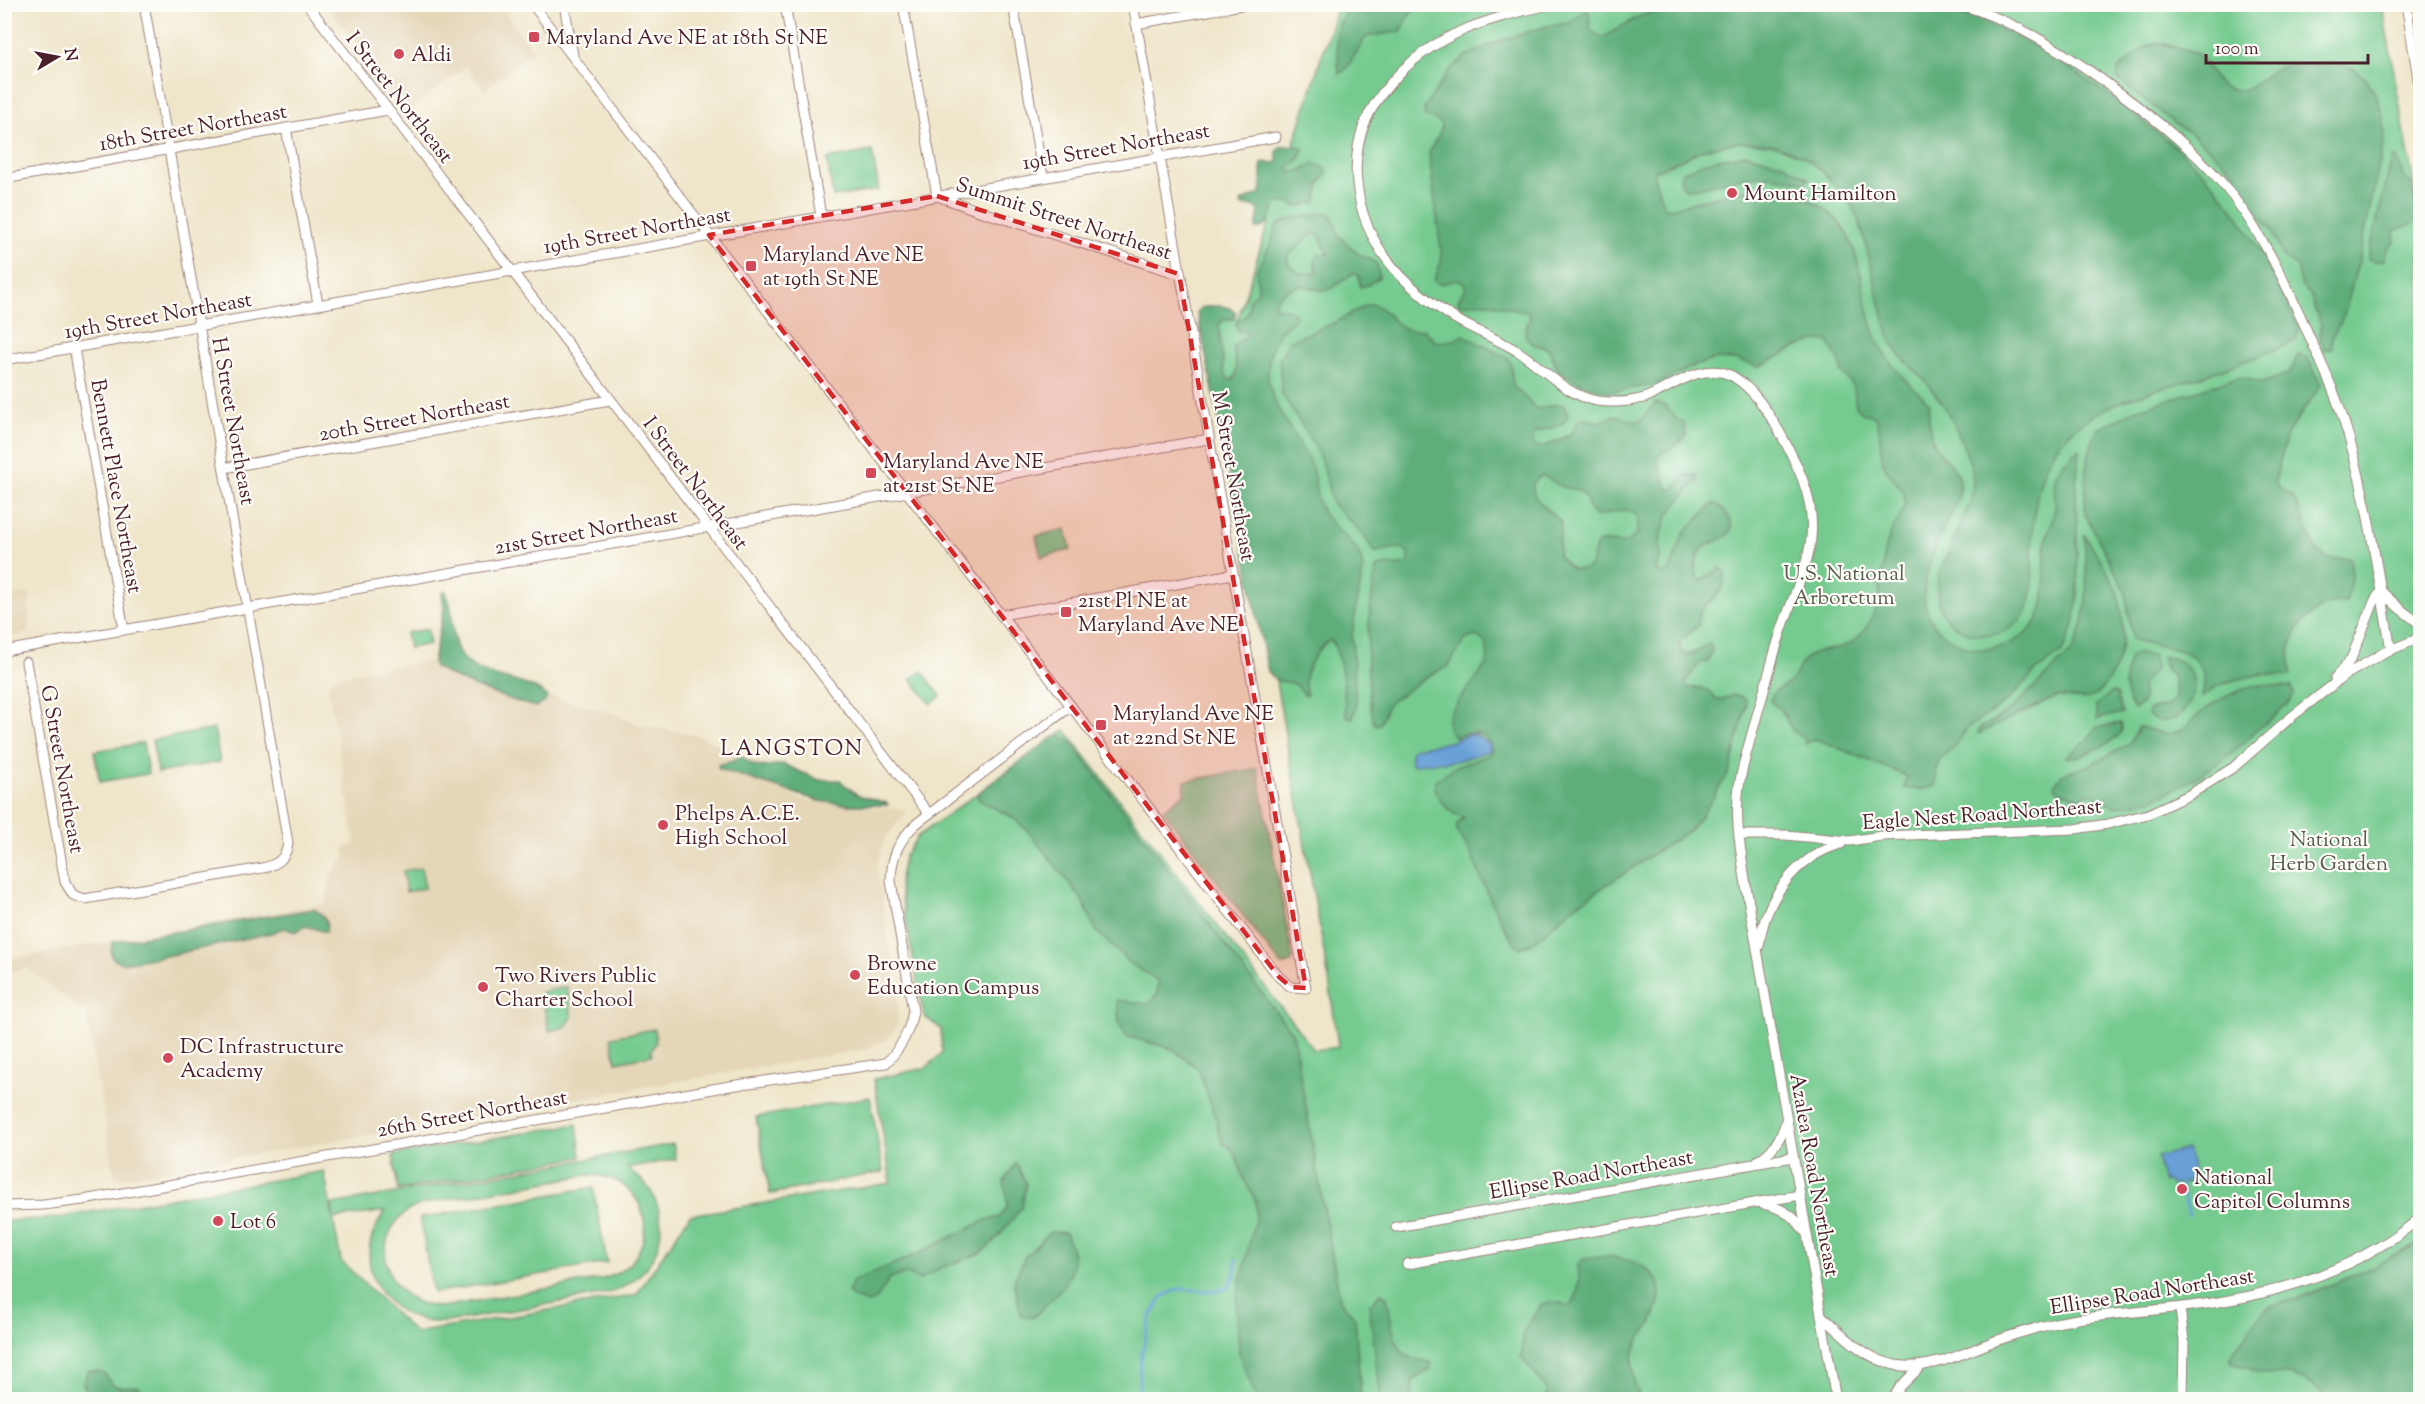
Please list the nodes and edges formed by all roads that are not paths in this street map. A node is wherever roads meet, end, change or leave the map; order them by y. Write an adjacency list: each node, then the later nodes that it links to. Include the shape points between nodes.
1 (144, 4): 19 (street, H Street Northeast)
2 (306, 4): 16 (street, I Street Northeast)
3 (532, 4): 14 (street)
4 (564, 4): 14 (street)
5 (785, 4): 24 (street)
6 (903, 4): 23 (street)
7 (1013, 4): 21 (street)
8 (1133, 4): 13 (street, M Street Northeast)
9 (1247, 4): 13 (street)
10 (1553, 4): 50 (street, Azalea Road Northeast, via 1455,33 1429,47 1400,72 1377,99 1360,135 1356,171 1360,204 1377,248 1406,282 1453,317 1521,353 1573,393 1601,402 1627,401 1702,373 1722,372 1749,389 1779,432 1807,489 1812,540 1779,637 1743,769 1738,798)
11 (1959, 4): 38 (street, via 2022,30 2084,66 2185,146 2234,199 2285,284 2339,407 2360,477)
12 (2406, 4): 15 (street)
13 (1136, 24): 20 (street, M Street Northeast)
14 (574, 58): 25 (street)
15 (2421, 91)
16 (388, 110): 17 (street, 18th Street Northeast); 26 (street, I Street Northeast)
17 (286, 128): 19 (street, 18th Street Northeast); 28 (street)
18 (1276, 137): 20 (street, 19th Street Northeast)
19 (169, 149): 22 (street, 18th Street Northeast); 29 (street, H Street Northeast)
20 (1159, 157): 21 (street, 19th Street Northeast); 27 (street, M Street Northeast)
21 (1043, 177): 23 (street, 19th Street Northeast)
22 (4, 179)
23 (937, 196): 24 (street, 19th Street Northeast); 27 (street, Summit Street Northeast)
24 (822, 216): 25 (street, 19th Street Northeast)
25 (709, 235): 26 (street, 19th Street Northeast); 35 (street)
26 (511, 271): 28 (street, 19th Street Northeast); 32 (street, I Street Northeast)
27 (1179, 274): 33 (street, M Street Northeast)
28 (318, 304): 29 (street, 19th Street Northeast)
29 (200, 326): 30 (street, 19th Street Northeast); 34 (street, H Street Northeast)
30 (74, 348): 31 (street, 19th Street Northeast); 42 (street, Bennett Place Northeast)
31 (4, 360)
32 (610, 400): 34 (street, 20th Street Northeast); 36 (street, I Street Northeast)
33 (1209, 439): 35 (street, 21st Street Northeast); 37 (street, M Street Northeast)
34 (224, 468): 39 (street, H Street Northeast)
35 (907, 493): 36 (street, 21st Street Northeast); 40 (street)
36 (708, 528): 39 (street, 21st Street Northeast); 49 (street, I Street Northeast)
37 (1233, 574): 40 (street); 48 (street, M Street Northeast, via 1306,988 1291,987 1280,977)
38 (2381, 591): 41 (street); 44 (street); 47 (street, via 2351,658)
39 (248, 609): 42 (street, 21st Street Northeast); 52 (street, H Street Northeast, via 288,843 284,857 273,865 85,899 73,895)
40 (1001, 615): 48 (street)
41 (2421, 624)
42 (124, 630): 45 (street, 21st Street Northeast)
43 (2421, 638): 44 (street, Eagle Nest Road Northeast)
44 (2391, 650): 47 (street, Eagle Nest Road Northeast)
45 (4, 651)
46 (26, 663): 52 (street, G Street Northeast)
47 (2328, 687): 51 (street, Eagle Nest Road Northeast, via 2234,767 2194,793 2148,814 2075,829 1881,836)
48 (1071, 706): 49 (street)
49 (928, 814): 59 (street, 26th Street Northeast, via 902,840 891,869 913,1011 902,1045 886,1063 719,1088 83,1200)
50 (1739, 835): 51 (street, Eagle Nest Road Northeast); 53 (street, Azalea Road Northeast)
51 (1850, 841): 53 (street, Azalea Road Northeast, via 1814,855 1791,874 1765,920)
52 (65, 882)
53 (1758, 957): 54 (street, Azalea Road Northeast)
54 (1786, 1118): 55 (street, Azalea Road Northeast); 56 (street, via 1776,1145)
55 (1793, 1157): 56 (street, Ellipse Road Northeast); 57 (street, Azalea Road Northeast)
56 (1749, 1165): 61 (street, Ellipse Road Northeast)
57 (1800, 1195): 58 (street); 62 (street, Azalea Road Northeast)
58 (1754, 1203): 62 (street, via 1787,1212); 63 (street)
59 (4, 1206)
60 (2421, 1218): 64 (street, Ellipse Road Northeast, via 2377,1249 2314,1278 2248,1296)
61 (1396, 1227)
62 (1807, 1236): 65 (street, Azalea Road Northeast)
63 (1407, 1264)
64 (2180, 1308): 66 (street, Ellipse Road Northeast, via 2105,1314 2058,1323); 69 (street)
65 (1821, 1315): 66 (street, Ellipse Road Northeast, via 1874,1358); 67 (street, Azalea Road Northeast)
66 (1920, 1367): 68 (street)
67 (1836, 1400)
68 (1892, 1400)
69 (2183, 1400)

